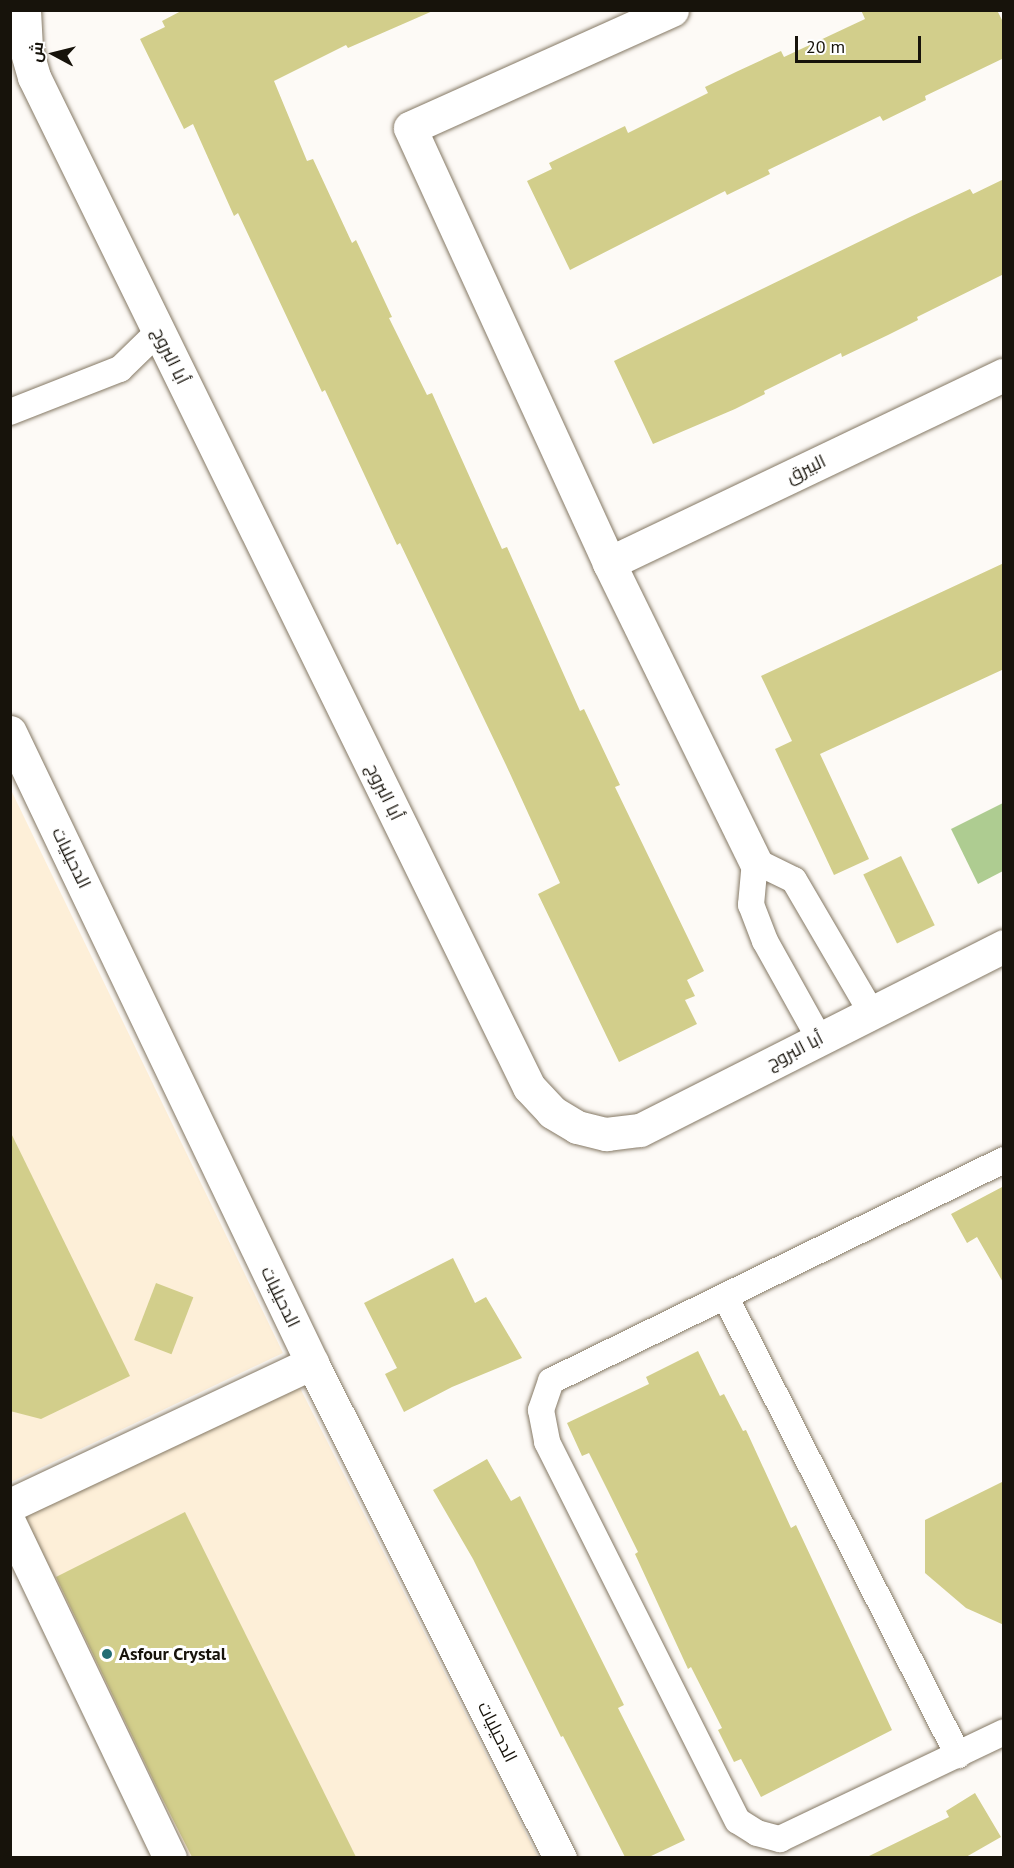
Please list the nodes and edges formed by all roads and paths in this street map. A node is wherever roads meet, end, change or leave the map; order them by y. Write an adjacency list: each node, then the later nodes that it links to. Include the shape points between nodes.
1 (24, 10): 3 (street, أبا البروج, via 26,49 34,77)
2 (672, 10): 6 (street, via 410,128)
3 (158, 332): 5 (lane, via 120,369); 11 (street, أبا البروج, via 530,1088 552,1112 577,1127 606,1134 640,1130)
4 (1004, 375): 6 (street, البيرق)
5 (10, 412)
6 (609, 563): 8 (street)
7 (10, 732): 14 (street, الدحيليات)
8 (755, 861): 10 (lane, via 794,880); 11 (lane, via 751,905 765,941)
9 (1004, 946): 10 (street, أبا البروج)
10 (871, 1012): 11 (street, أبا البروج)
11 (819, 1038)
12 (1004, 1160): 13 (lane)
13 (725, 1296): 18 (lane); 18 (lane, via 551,1381 541,1410 547,1442 738,1821 756,1833 780,1839)
14 (312, 1363): 15 (street); 20 (street, الدحيليات)
15 (10, 1505)
16 (10, 1524): 19 (street)
17 (1004, 1732): 18 (lane)
18 (958, 1755)
19 (170, 1857)
20 (560, 1857)

